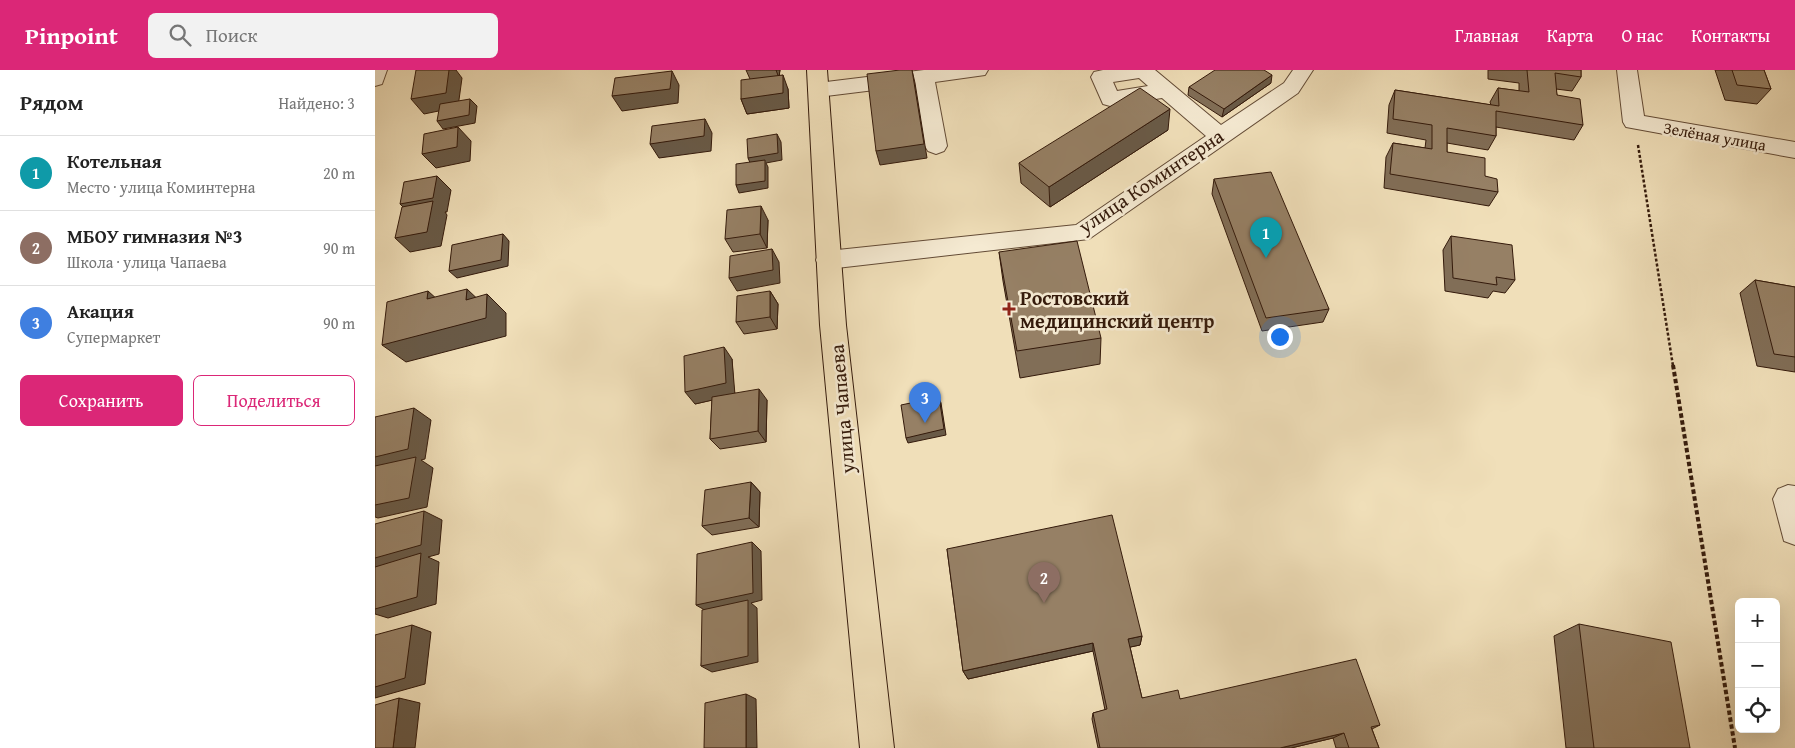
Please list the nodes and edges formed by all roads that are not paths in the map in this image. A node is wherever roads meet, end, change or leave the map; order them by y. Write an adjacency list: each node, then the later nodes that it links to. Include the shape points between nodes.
1 (377, 70): 6 (street)
2 (978, 70): 5 (street)
3 (1303, 70): 9 (street, улица Коминтерна, via 1291,88)
4 (1627, 70): 11 (street, Зелёная улица, via 1634,122)
5 (925, 77): 7 (street); 10 (street)
6 (375, 79)
7 (818, 80): 12 (main road, улица Чапаева)
8 (1164, 91): 9 (street)
9 (1220, 136): 12 (street, улица Коминтерна, via 1081,233)
10 (936, 146)
11 (1795, 150)
12 (828, 260): 15 (main road, улица Чапаева, via 852,526)
13 (1791, 500): 14 (street)
14 (1795, 531)
15 (877, 748)

